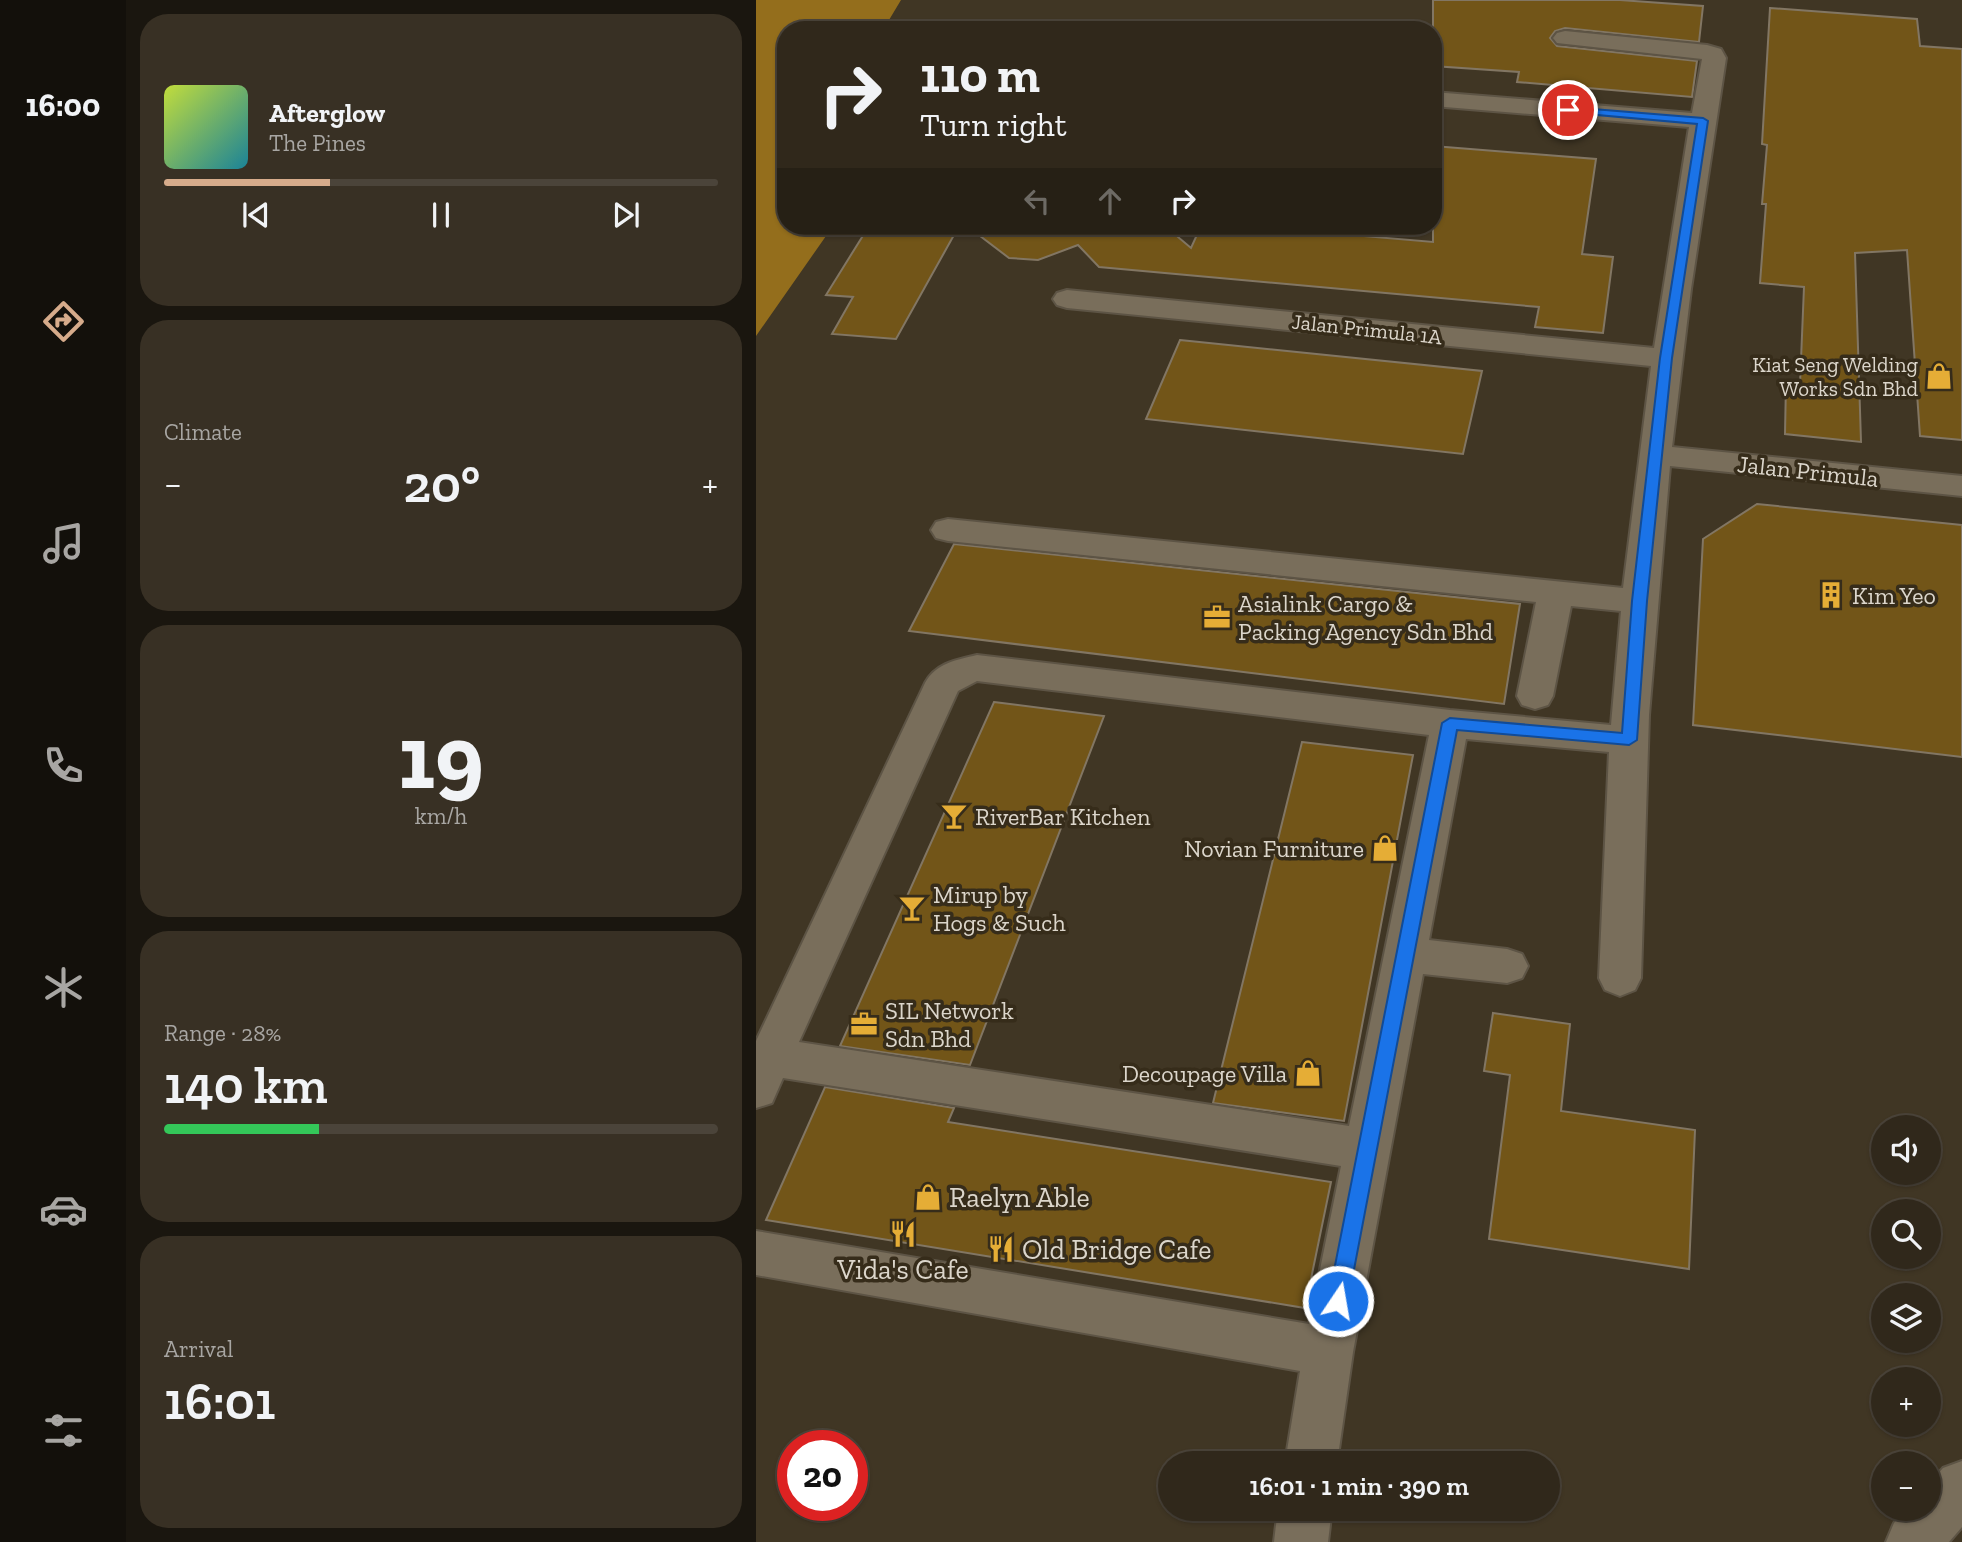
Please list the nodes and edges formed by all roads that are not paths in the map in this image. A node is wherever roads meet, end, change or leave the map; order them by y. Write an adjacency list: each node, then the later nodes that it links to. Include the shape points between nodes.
1 (1565, 38): 3 (street, via 1713,54)
2 (1442, 100): 3 (street)
3 (1703, 121): 5 (street)
4 (1067, 299): 5 (street, Jalan Primula 1A)
5 (1666, 358): 6 (street)
6 (1655, 455): 7 (street, Jalan Primula); 10 (street)
7 (1962, 486)
8 (948, 530): 9 (street)
9 (1556, 592): 10 (street); 11 (street)
10 (1639, 601): 13 (street)
11 (1535, 696)
12 (1450, 723): 13 (street); 14 (street); 17 (street, via 977,668 957,673 943,682)
13 (1629, 740): 16 (street)
14 (1406, 955): 15 (street); 18 (street)
15 (1507, 966)
16 (1620, 978)
17 (764, 1073): 18 (street)
18 (1369, 1150): 20 (street)
19 (756, 1253): 20 (street)
20 (1328, 1352): 21 (street)
21 (1314, 1442)
22 (1962, 1487): 25 (street)
23 (1303, 1521): 24 (street)
24 (1301, 1542)
25 (1913, 1542)

